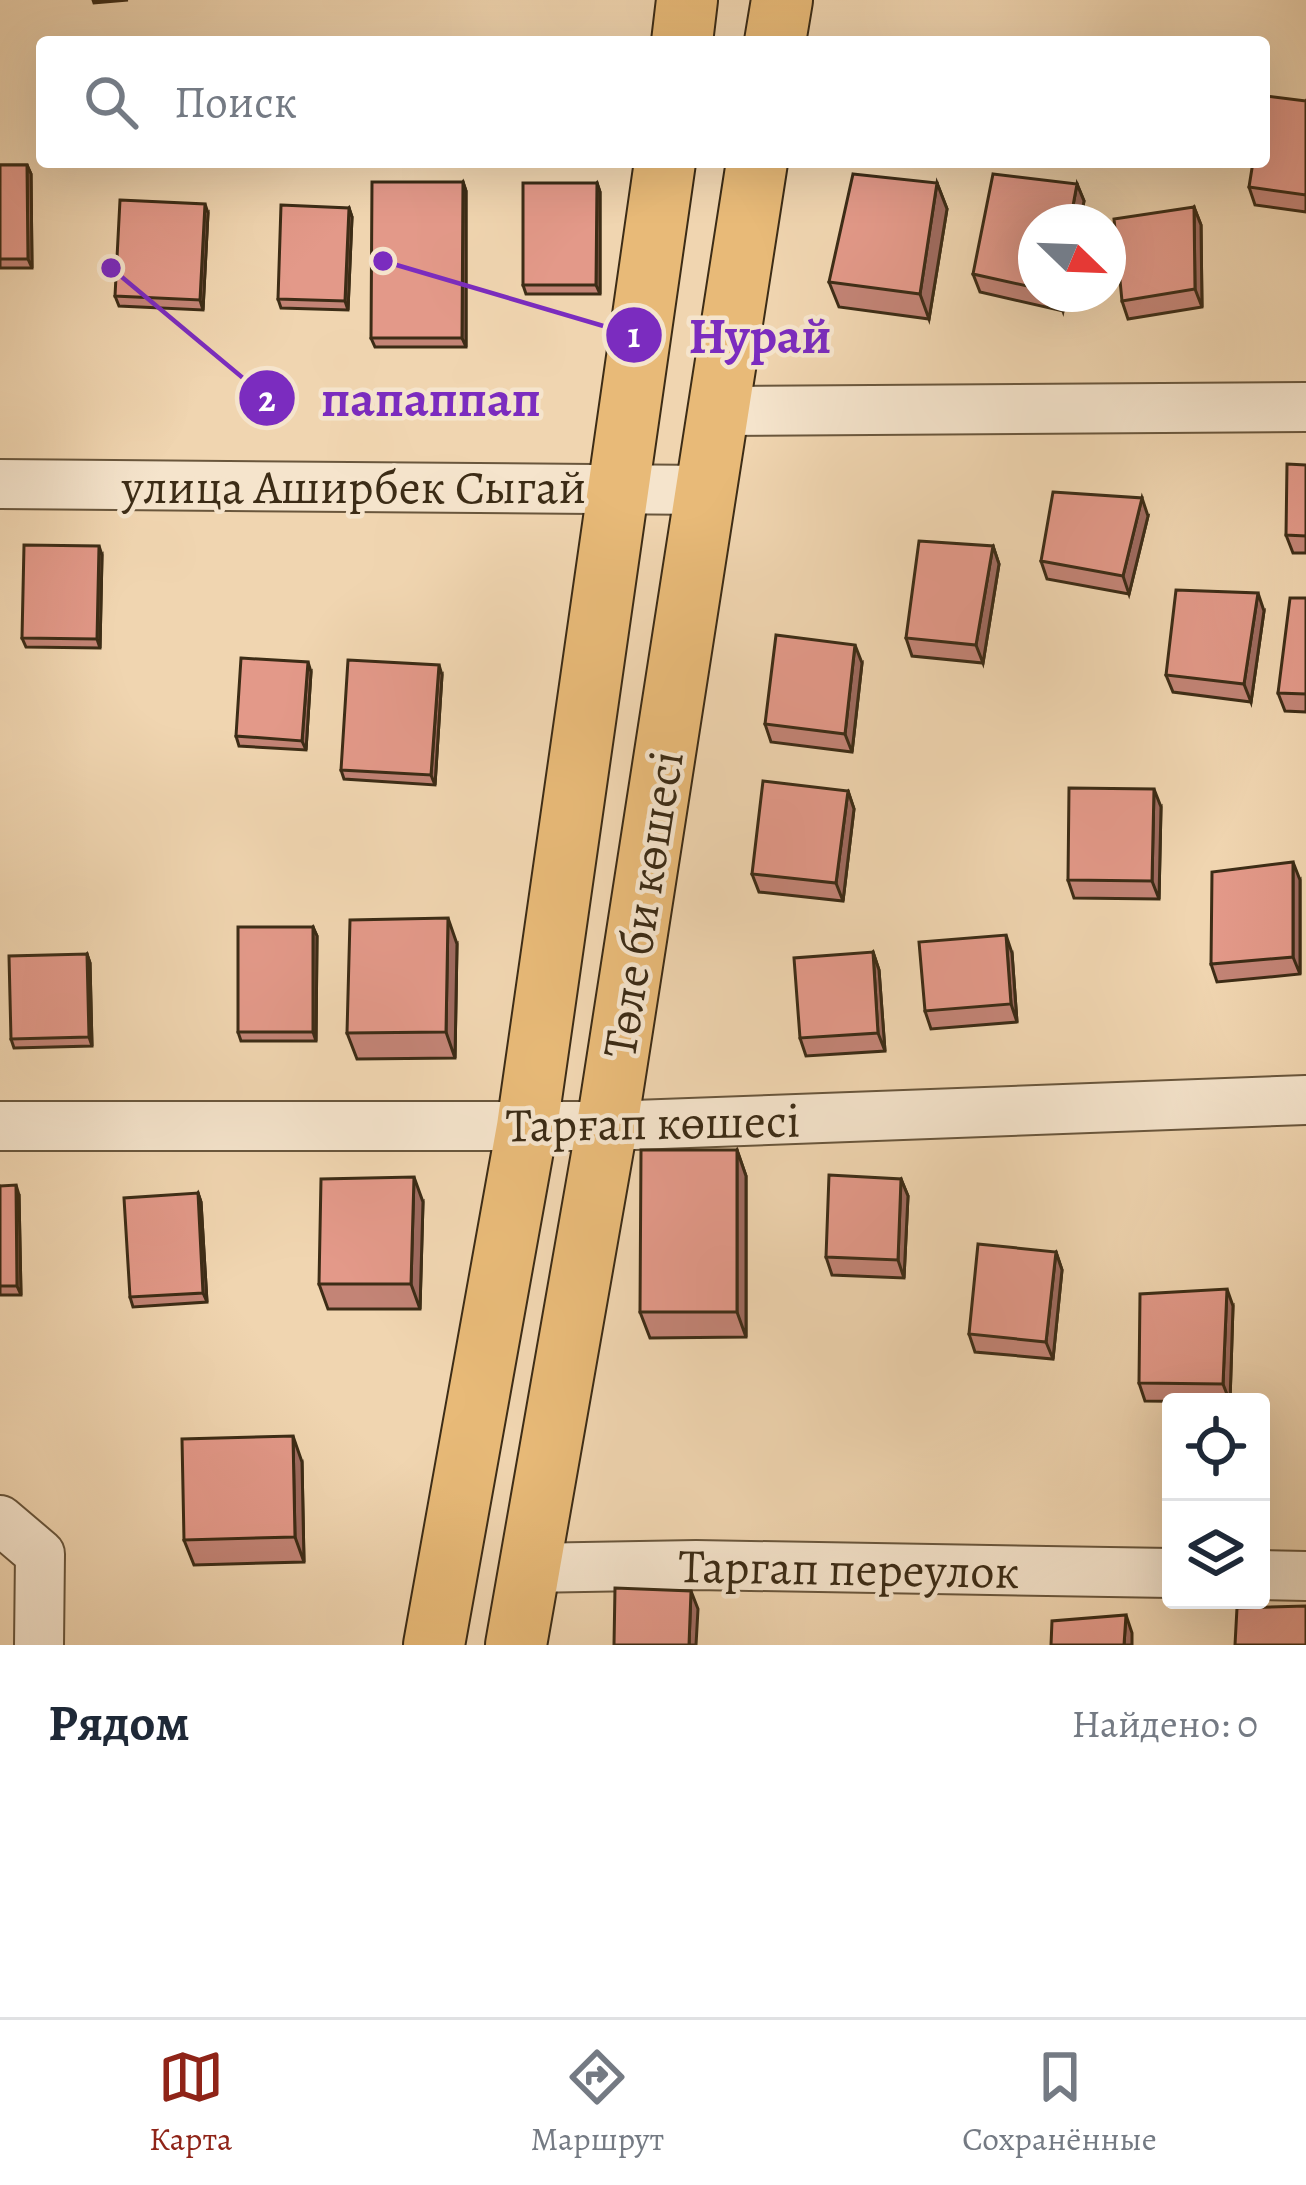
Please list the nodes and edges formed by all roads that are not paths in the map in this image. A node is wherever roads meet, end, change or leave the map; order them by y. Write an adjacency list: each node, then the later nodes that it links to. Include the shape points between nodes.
1 (687, 0): 3 (main road)
2 (782, 0): 4 (main road)
3 (683, 36)
4 (777, 36)
5 (664, 168): 10 (main road, Төле би көшесі)
6 (756, 168): 8 (main road, Төле би көшесі)
7 (1306, 407): 8 (street)
8 (719, 411): 11 (main road, Төле би көшесі)
9 (0, 484): 10 (street, улица Аширбек Сыгай)
10 (621, 487): 11 (street, улица Аширбек Сыгай); 14 (main road, Төле би көшесі)
11 (708, 490): 15 (main road, Төле би көшесі)
12 (1306, 1100): 15 (street, Тарғап көшесі)
13 (0, 1126): 14 (street, Тарғап көшесі)
14 (527, 1126): 15 (street, Тарғап көшесі); 22 (main road, Төле би көшесі)
15 (608, 1126): 17 (main road, Төле би көшесі)
16 (0, 1520): 21 (street, via 40,1554)
17 (528, 1568): 18 (street, Таргап переулок); 23 (main road, Төле би көшесі)
18 (1162, 1573)
19 (1270, 1575): 20 (street)
20 (1306, 1576)
21 (40, 1645)
22 (434, 1645)
23 (516, 1645)

